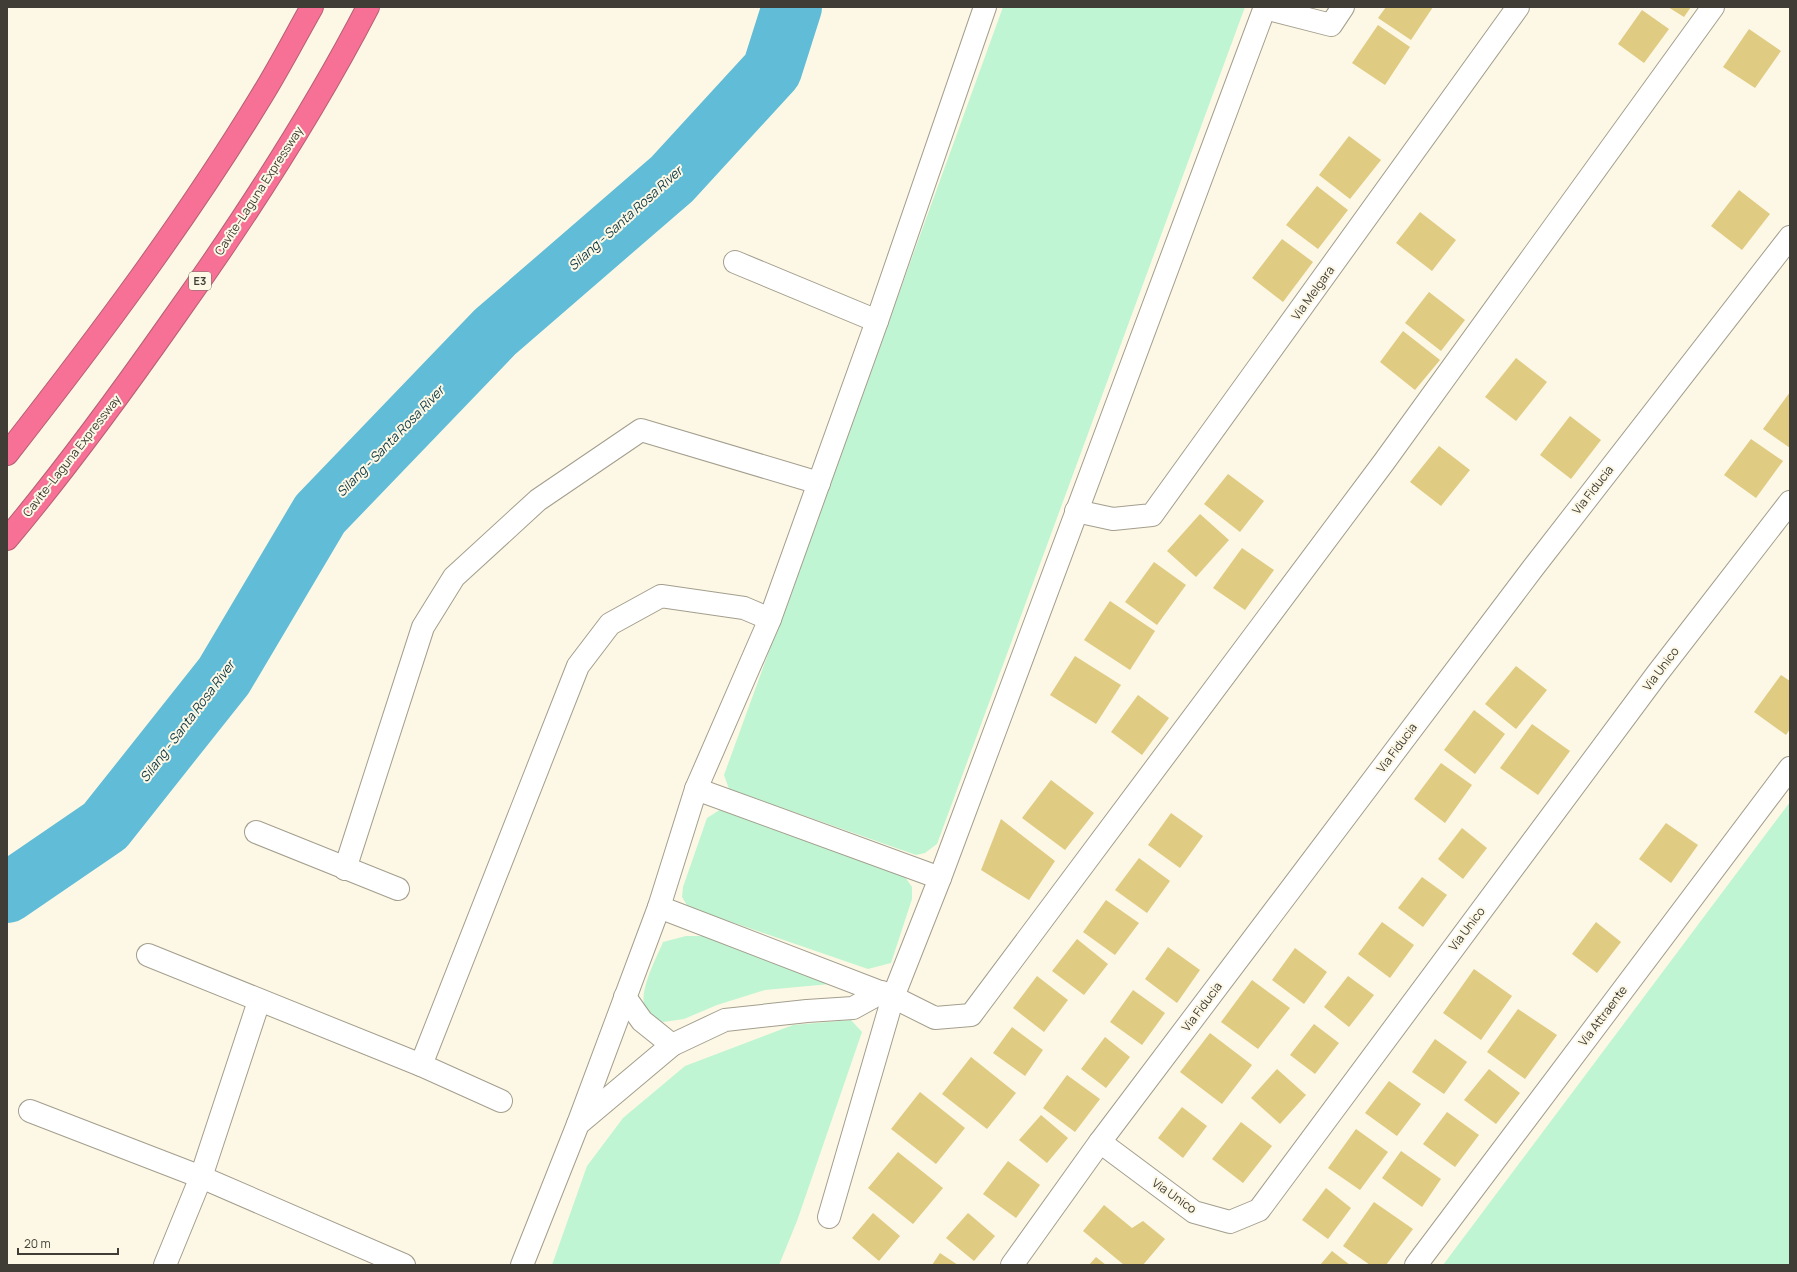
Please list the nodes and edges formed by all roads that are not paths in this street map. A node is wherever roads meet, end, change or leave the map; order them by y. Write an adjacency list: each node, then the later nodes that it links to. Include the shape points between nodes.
1 (312, 7): 11 (highway, via 262,96 190,207 85,355)
2 (368, 7): 15 (highway, Cavite–Laguna Expressway / E3, via 298,132 227,244 119,396)
3 (985, 7): 10 (street)
4 (1265, 7): 5 (street, via 1331,25); 14 (street)
5 (1343, 7)
6 (1518, 7): 14 (street, Via Melgara, via 1152,515 1113,519)
7 (1713, 7): 25 (street, via 1384,462 971,1016 935,1018)
8 (1790, 238): 33 (street, Via Fiducia, via 1533,568)
9 (734, 262): 10 (street)
10 (877, 321): 12 (street)
11 (7, 454)
12 (819, 483): 16 (street); 20 (street, via 641,430 538,500 454,577 423,627)
13 (1790, 502): 33 (street, Via Unico, via 1657,674 1259,1210 1230,1222 1194,1212)
14 (1076, 511): 21 (street)
15 (7, 539)
16 (770, 619): 18 (street); 29 (street, via 744,608 661,596 610,624 578,666)
17 (1790, 768): 40 (street, Via Attraente)
18 (696, 789): 21 (street); 23 (street)
19 (256, 832): 20 (street)
20 (345, 869): 22 (street)
21 (940, 878): 25 (street)
22 (398, 889)
23 (659, 907): 25 (street); 26 (street)
24 (148, 956): 27 (street)
25 (888, 994): 28 (street, via 853,1008 725,1020); 35 (street)
26 (625, 997): 28 (street, via 642,1021); 32 (street)
27 (259, 1001): 29 (street); 34 (street)
28 (672, 1046): 32 (street)
29 (421, 1066): 30 (street)
30 (501, 1100)
31 (30, 1110): 34 (street)
32 (578, 1124): 38 (street)
33 (1100, 1142): 39 (street, Via Fiducia)
34 (201, 1177): 36 (street); 37 (street)
35 (829, 1217)
36 (165, 1265)
37 (404, 1265)
38 (522, 1265)
39 (1012, 1265)
40 (1416, 1265)

